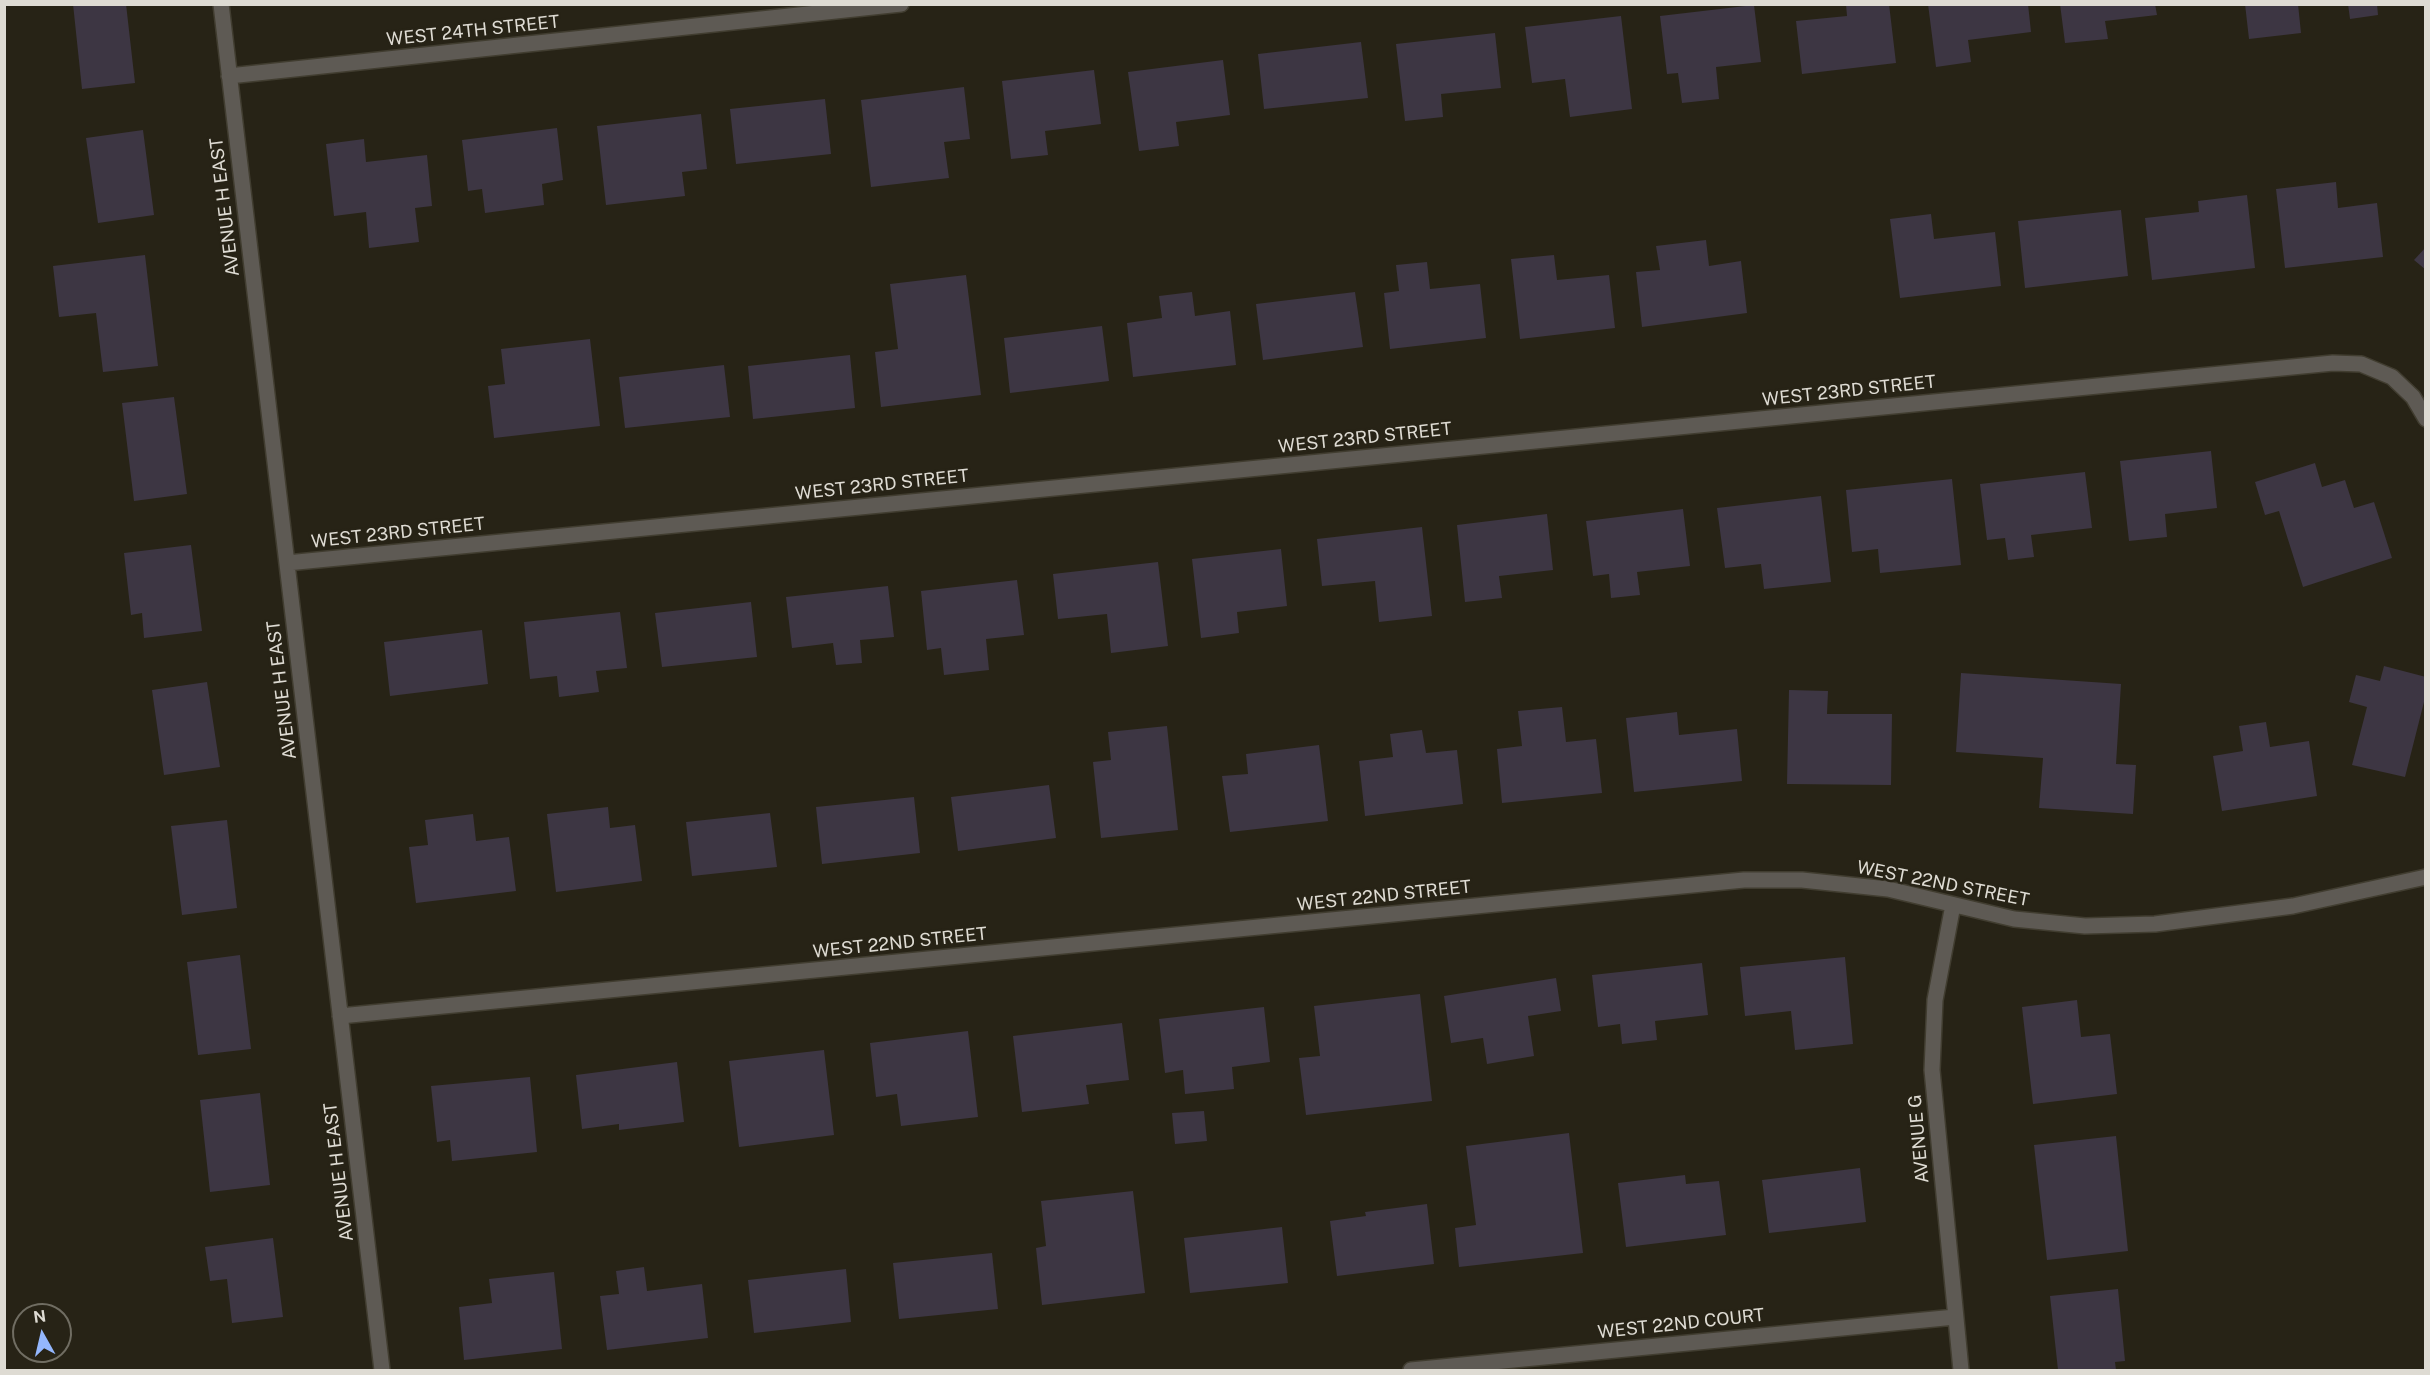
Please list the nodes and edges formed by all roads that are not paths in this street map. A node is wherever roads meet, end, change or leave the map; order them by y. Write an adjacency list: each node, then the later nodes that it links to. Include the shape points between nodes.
1 (221, 4): 3 (street, AVENUE H EAST)
2 (901, 4): 3 (street, WEST 24TH STREET)
3 (229, 76): 5 (street, AVENUE H EAST)
4 (2426, 419): 5 (street, WEST 23RD STREET, via 2413,397 2392,377 2361,364 2333,363)
5 (287, 563): 8 (street, AVENUE H EAST)
6 (2426, 878): 7 (street, WEST 22ND STREET, via 2293,906 2155,924 2073,925 2014,919)
7 (1953, 905): 8 (street, WEST 22ND STREET, via 1888,889 1802,880 1744,880); 9 (street, AVENUE G, via 1935,1000 1932,1070)
8 (340, 1016): 10 (street, AVENUE H EAST)
9 (1955, 1317): 11 (street, WEST 22ND COURT); 12 (street, AVENUE G)
10 (382, 1371)
11 (1411, 1371)
12 (1961, 1371)

